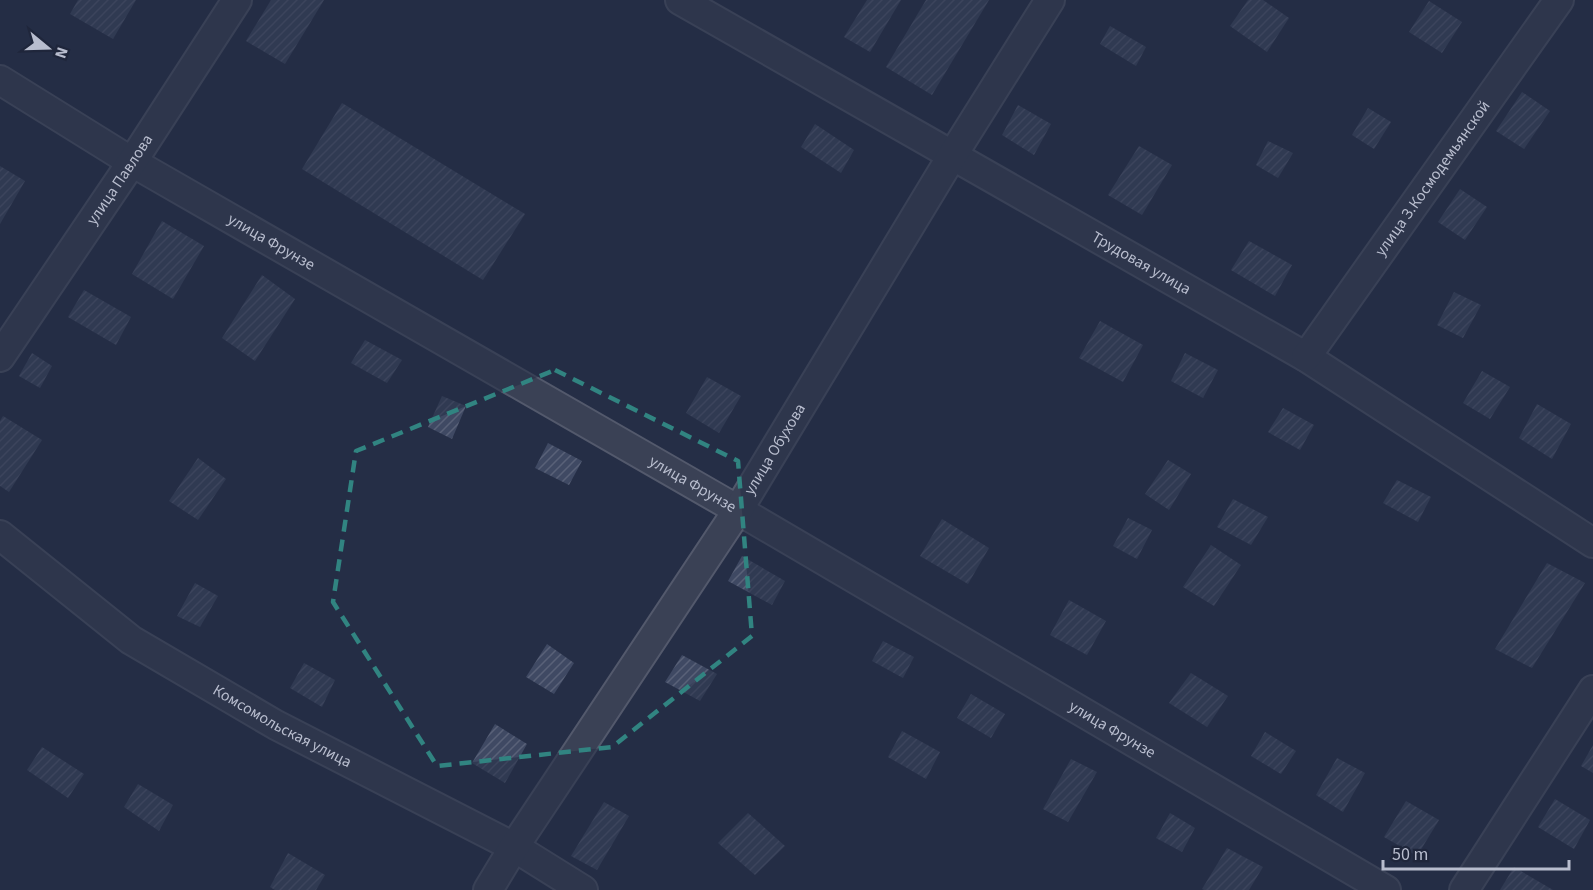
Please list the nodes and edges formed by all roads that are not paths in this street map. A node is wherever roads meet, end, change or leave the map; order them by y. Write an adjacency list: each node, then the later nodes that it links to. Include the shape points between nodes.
1 (237, 0): 7 (street, улица Павлова)
2 (680, 0): 6 (street, Трудовая улица)
3 (1050, 0): 6 (street, улица Обухова)
4 (1559, 0): 9 (street, улица З.Космодемьянской)
5 (0, 80): 7 (street, улица Фрунзе)
6 (952, 156): 9 (street, Трудовая улица); 10 (street, улица Обухова)
7 (132, 162): 8 (street, улица Павлова); 10 (street, улица Фрунзе)
8 (0, 357)
9 (1306, 357): 12 (street, Трудовая улица)
10 (738, 510): 14 (street, улица Обухова); 17 (street, улица Фрунзе)
11 (0, 535): 14 (street, Комсомольская улица, via 131,640 276,725)
12 (1593, 543)
13 (1593, 690): 18 (street)
14 (514, 847): 15 (street, улица Обухова); 16 (street, Комсомольская улица)
15 (488, 890)
16 (583, 890)
17 (1386, 890)
18 (1464, 890)

